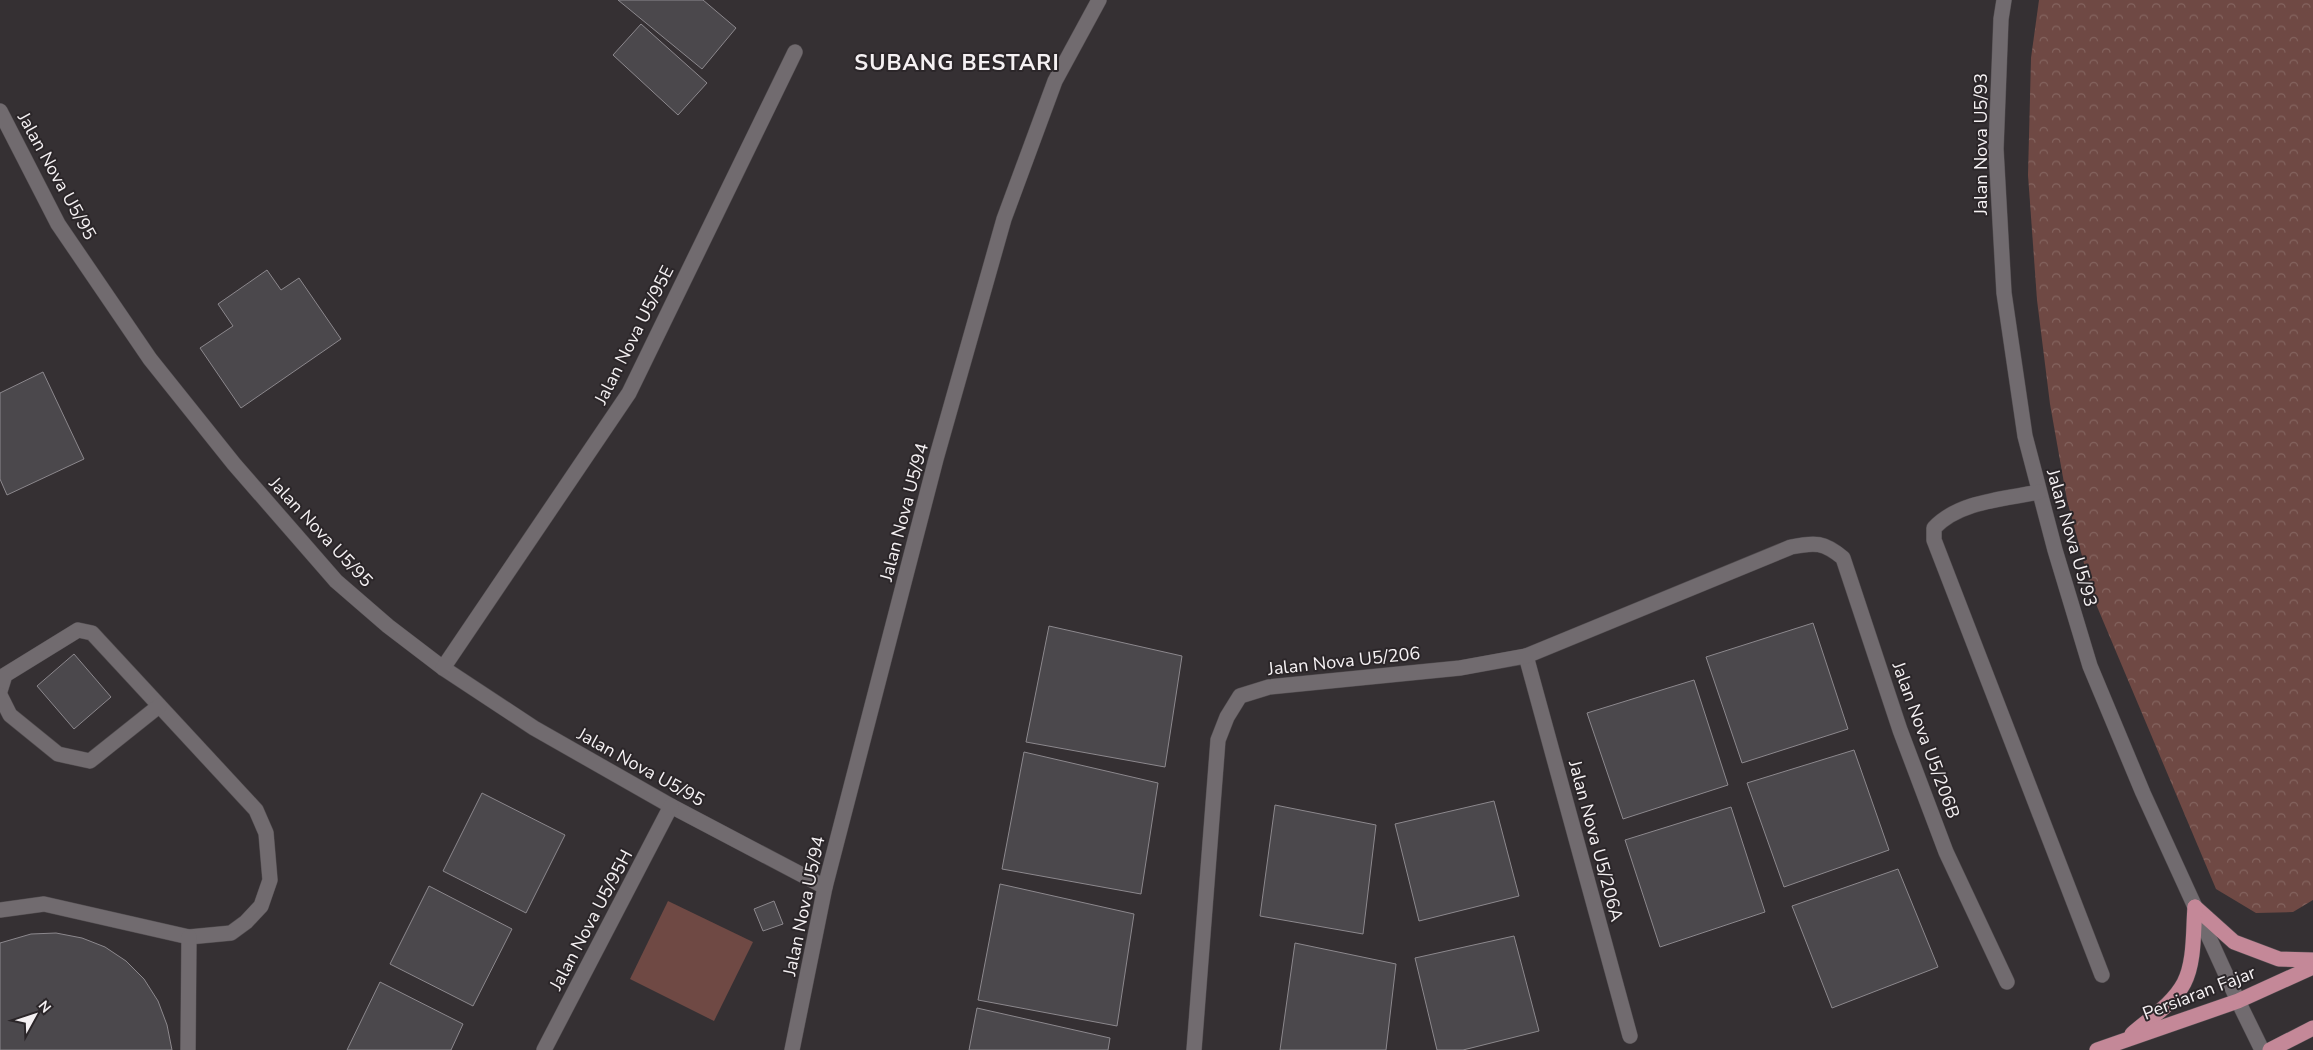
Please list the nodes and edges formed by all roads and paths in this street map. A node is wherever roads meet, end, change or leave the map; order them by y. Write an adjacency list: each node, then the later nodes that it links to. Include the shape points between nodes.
1 (1099, 0): 13 (street, Jalan Nova U5/94, via 1055,81 1004,218 936,459)
2 (2004, 0): 5 (street, Jalan Nova U5/93, via 1996,149 2004,293 2025,436)
3 (795, 52): 8 (street, Jalan Nova U5/95E, via 630,394)
4 (0, 111): 8 (street, Jalan Nova U5/95, via 58,224 150,359 234,464 336,581)
5 (2039, 492): 14 (street, Jalan Nova U5/93, via 2090,666); 19 (street, via 1964,508 1940,521 1934,528 1934,540)
6 (1791, 547): 7 (street, Jalan Nova U5/206); 20 (street, Jalan Nova U5/206B, via 1811,542 1830,547 1843,558 1900,730 1946,852)
7 (1526, 656): 23 (street, Jalan Nova U5/206A); 28 (street, Jalan Nova U5/206, via 1460,668 1269,687 1240,696 1226,717 1218,740)
8 (443, 668): 12 (street, Jalan Nova U5/95, via 534,728)
9 (0, 691): 11 (street, via 5,675 78,630 92,633)
10 (0, 695): 11 (street, via 10,716 58,754 90,761)
11 (159, 706): 16 (street, via 256,810 266,833 270,880 261,906 231,932)
12 (671, 806): 13 (street, Jalan Nova U5/95); 26 (street, Jalan Nova U5/95H)
13 (825, 887): 27 (street, Jalan Nova U5/94)
14 (2195, 907): 17 (main road, via 2234,942 2279,959); 21 (street, Jalan Nova U5/93); 24 (main road, via 2190,966 2184,983 2171,1000)
15 (0, 910): 16 (street, via 44,904)
16 (189, 937): 25 (street)
17 (2313, 960)
18 (2313, 967): 21 (main road, Persiaran Fajar)
19 (2102, 975)
20 (2007, 982)
21 (2238, 1001): 24 (main road, Persiaran Fajar); 30 (street, Jalan Nova U5/93)
22 (2313, 1028): 31 (main road)
23 (1630, 1036)
24 (2124, 1041): 29 (main road, Persiaran Fajar)
25 (188, 1050)
26 (544, 1050)
27 (792, 1050)
28 (1194, 1050)
29 (2097, 1050)
30 (2262, 1050)
31 (2270, 1050)

